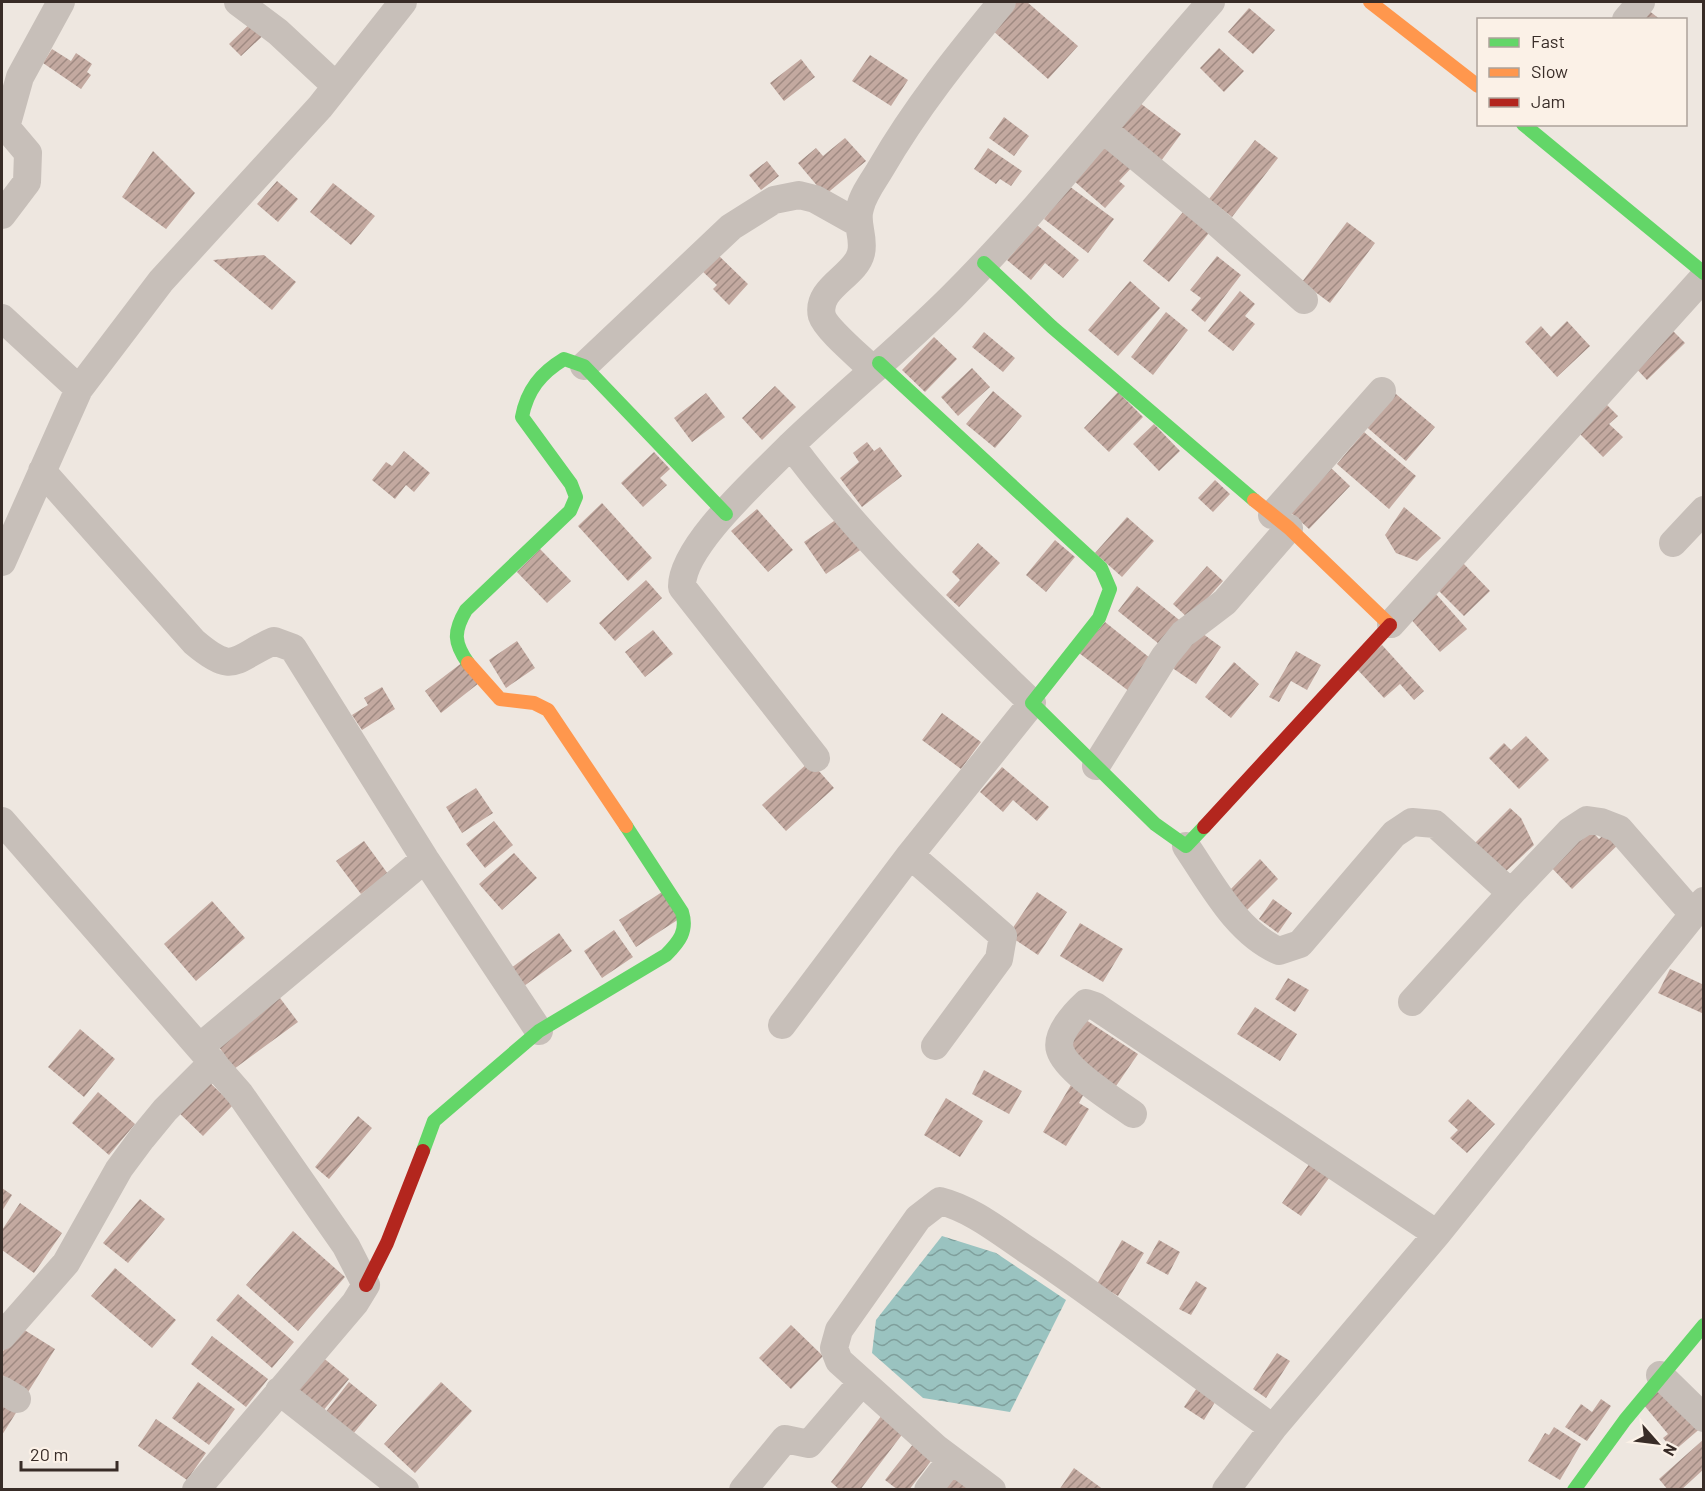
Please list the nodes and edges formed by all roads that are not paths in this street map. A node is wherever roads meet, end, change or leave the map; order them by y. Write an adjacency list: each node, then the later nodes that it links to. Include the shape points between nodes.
1 (62, 2): 13 (street, via 20,77 6,127 28,153 27,182)
2 (238, 2): 10 (street, via 278,32)
3 (403, 2): 10 (street)
4 (1002, 2): 14 (street, via 897,140 860,205)
5 (1211, 2): 12 (street)
6 (1370, 2): 9 (street)
7 (1641, 2): 8 (street)
8 (1628, 18)
9 (1477, 84)
10 (336, 86): 21 (street, via 160,281)
11 (1531, 127): 16 (street)
12 (1104, 130): 15 (street); 17 (street)
13 (2, 215)
14 (856, 222): 19 (street, via 815,199 800,195 774,200 731,227); 20 (street, via 861,254 821,304 822,318)
15 (984, 263): 20 (street); 27 (street, via 1052,327)
16 (1704, 275): 30 (street)
17 (1304, 300)
18 (2, 318): 21 (street)
19 (584, 366): 26 (street); 42 (street, via 564,359 550,367 533,385 522,417 571,484 576,497 570,511 466,609 455,640 462,656 497,698 513,703 526,699 548,710 672,895 686,925 677,944 666,955)
20 (875, 366): 23 (street); 31 (street, via 1082,549 1107,579 1110,589 1099,618)
21 (79, 389): 24 (street)
22 (1382, 391): 27 (street)
23 (791, 445): 26 (street); 31 (street, via 815,478 939,614)
24 (42, 471): 29 (street); 37 (street, via 194,642 212,657 232,663 274,641 293,648)
25 (1704, 510): 28 (street)
26 (726, 514): 32 (street, via 686,563 682,588)
27 (1280, 521): 30 (street); 33 (street, via 1225,602 1183,634 1165,656)
28 (1673, 543)
29 (2, 562)
30 (1391, 624): 35 (street)
31 (1032, 703): 33 (street); 36 (street)
32 (816, 758)
33 (1096, 766): 35 (street, via 1155,824)
34 (2, 820): 44 (street)
35 (1186, 846): 38 (street, via 1240,923 1262,944 1279,951 1300,944 1394,834 1412,822 1435,824)
36 (910, 855): 41 (street); 43 (street, via 1003,936 999,959)
37 (425, 860): 42 (street); 44 (street)
38 (1510, 893): 39 (street, via 1570,831 1587,820 1619,829); 40 (street)
39 (1698, 907): 46 (street)
40 (1412, 1002)
41 (782, 1025)
42 (539, 1031): 47 (street, via 434,1121 387,1243)
43 (935, 1046)
44 (207, 1054): 47 (street, via 282,1151 346,1246); 49 (street, via 119,1169 66,1263)
45 (1133, 1114): 46 (street, via 1084,1077 1064,1059 1059,1048 1063,1032 1086,1004 1095,1006)
46 (1437, 1234): 54 (street)
47 (366, 1285): 52 (street)
48 (1704, 1324): 50 (street)
49 (2, 1336)
50 (1660, 1375): 53 (street); 62 (street)
51 (862, 1382): 54 (street, via 839,1361 834,1348 840,1330 918,1218 940,1201 970,1213 1088,1291); 55 (street); 58 (street, via 809,1444 785,1439)
52 (279, 1391): 56 (street); 57 (street)
53 (1704, 1418)
54 (1273, 1428): 61 (street)
55 (951, 1460): 59 (street); 60 (street)
56 (196, 1490)
57 (405, 1490)
58 (743, 1490)
59 (928, 1490)
60 (992, 1490)
61 (1226, 1490)
62 (1574, 1490)

